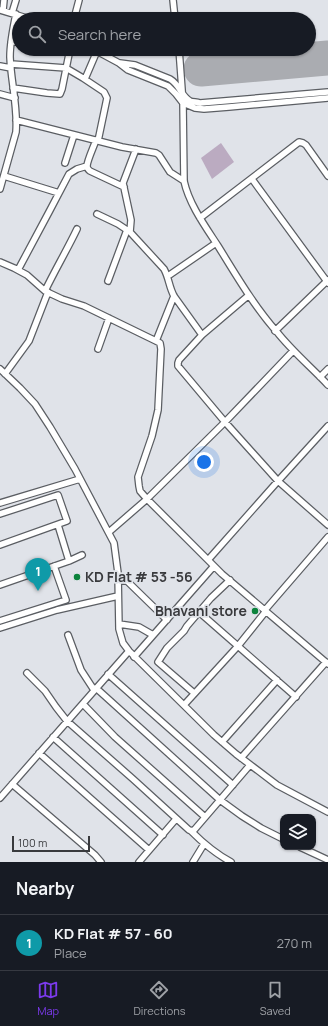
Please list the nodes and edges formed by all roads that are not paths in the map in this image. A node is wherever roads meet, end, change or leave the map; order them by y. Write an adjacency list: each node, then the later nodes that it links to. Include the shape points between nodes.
1 (4, 0): 5 (street)
2 (16, 0): 6 (street)
3 (79, 0): 7 (street)
4 (173, 0): 8 (street)
5 (1, 10): 9 (street)
6 (14, 12)
7 (76, 12)
8 (174, 12)
9 (12, 13)
10 (12, 33): 11 (street)
11 (11, 42): 18 (street)
12 (69, 56): 19 (street)
13 (93, 56): 20 (street)
14 (107, 56): 16 (street)
15 (179, 56): 23 (street)
16 (120, 63): 23 (street, via 135,64 170,79 178,85); 27 (street, via 128,70 168,86)
17 (0, 66): 18 (street)
18 (11, 66): 19 (street); 21 (street)
19 (66, 68): 20 (street); 21 (street, via 60,94)
20 (85, 79): 30 (street, via 104,92 107,98)
21 (13, 88): 25 (street)
22 (328, 92): 23 (street, via 200,103 189,100)
23 (182, 93): 27 (street)
24 (0, 94): 25 (street)
25 (15, 98): 28 (street)
26 (328, 98): 27 (street, via 204,109)
27 (183, 103): 37 (street)
28 (16, 120): 29 (street); 34 (street, via 14,140)
29 (74, 135): 30 (street); 32 (street)
30 (98, 140): 31 (street); 33 (street)
31 (136, 149): 37 (street, via 159,155 170,172); 38 (street, via 123,182)
32 (64, 163)
33 (87, 166): 38 (street, via 90,171); 40 (street, via 69,174)
34 (4, 176): 39 (street); 40 (street)
35 (328, 176): 36 (street, via 306,145 300,142)
36 (252, 178): 42 (street); 50 (street)
37 (184, 181): 42 (street)
38 (124, 187): 44 (street, via 131,220)
39 (0, 189)
40 (59, 193): 47 (street)
41 (97, 214): 44 (street)
42 (200, 218): 45 (street)
43 (77, 228): 51 (street)
44 (129, 231): 48 (street); 49 (street)
45 (216, 243): 48 (street); 52 (street)
46 (0, 262): 47 (street)
47 (18, 270): 51 (street)
48 (168, 276): 53 (street)
49 (108, 281)
50 (327, 281): 55 (street)
51 (46, 291): 54 (street); 62 (street, via 29,341)
52 (249, 295): 55 (street); 56 (street)
53 (174, 296): 56 (street); 57 (street)
54 (109, 318): 57 (street); 58 (street)
55 (276, 331): 59 (street)
56 (202, 335): 65 (street, via 179,360 178,366)
57 (156, 341): 69 (street, via 160,343 161,349 158,410 138,477 140,491)
58 (98, 349)
59 (293, 351): 63 (street); 65 (street)
60 (0, 369): 62 (street)
61 (328, 369): 63 (street)
62 (5, 374): 67 (street, via 35,404)
63 (320, 377): 64 (street)
64 (328, 385)
65 (225, 422): 68 (street); 69 (street)
66 (328, 426): 68 (street)
67 (80, 479): 70 (street); 74 (street)
68 (278, 481): 73 (street); 78 (street)
69 (147, 499): 74 (street); 78 (street)
70 (0, 503)
71 (0, 514): 72 (street, via 58,495 67,521)
72 (58, 525): 76 (street); 79 (street)
73 (328, 526)
74 (108, 532): 82 (street, via 114,543)
75 (328, 537): 86 (street)
76 (0, 545)
77 (82, 555): 79 (street)
78 (208, 560): 81 (street)
79 (69, 561): 80 (street)
80 (54, 566): 84 (street); 89 (street, via 66,600)
81 (214, 566): 83 (street); 88 (street)
82 (118, 580): 85 (street); 88 (street, via 127,581)
83 (230, 580): 86 (street); 87 (street)
84 (0, 585)
85 (118, 596): 90 (street); 91 (street, via 57,610)
86 (266, 611): 94 (street); 97 (street)
87 (199, 612): 94 (street); 102 (street, via 158,662)
88 (167, 620): 93 (street)
89 (0, 621)
90 (119, 624): 93 (street, via 139,627); 95 (street, via 123,643)
91 (0, 628)
92 (68, 635): 101 (street, via 81,670)
93 (153, 635): 96 (street)
94 (238, 646): 100 (street); 102 (street)
95 (129, 651): 96 (street); 99 (street)
96 (134, 656): 105 (street)
97 (327, 663): 103 (street)
98 (27, 673): 106 (street, via 45,691)
99 (108, 674): 101 (street); 112 (street)
100 (277, 680): 103 (street); 108 (street)
101 (95, 689): 104 (street); 116 (street)
102 (194, 693): 105 (street)
103 (296, 696): 110 (street)
104 (82, 704): 106 (street); 118 (street)
105 (184, 705): 108 (street)
106 (67, 721): 107 (street); 119 (street)
107 (53, 737): 109 (street); 121 (street)
108 (222, 742): 110 (street)
109 (39, 753): 113 (street); 124 (street)
110 (241, 758): 111 (street)
111 (250, 765): 112 (street); 117 (street, via 277,785)
112 (233, 785): 116 (street)
113 (10, 786): 114 (street); 115 (street); 127 (street)
114 (0, 788)
115 (0, 798)
116 (220, 800): 118 (street); 122 (street, via 261,828)
117 (328, 812)
118 (205, 817): 120 (street)
119 (176, 819): 120 (street); 121 (street)
120 (191, 831): 123 (street)
121 (162, 835): 124 (street)
122 (280, 838)
123 (204, 844): 129 (street); 130 (street)
124 (149, 850): 128 (street)
125 (306, 850): 126 (street)
126 (328, 860)
127 (101, 862)
128 (138, 862)
129 (193, 862)
130 (231, 862)

